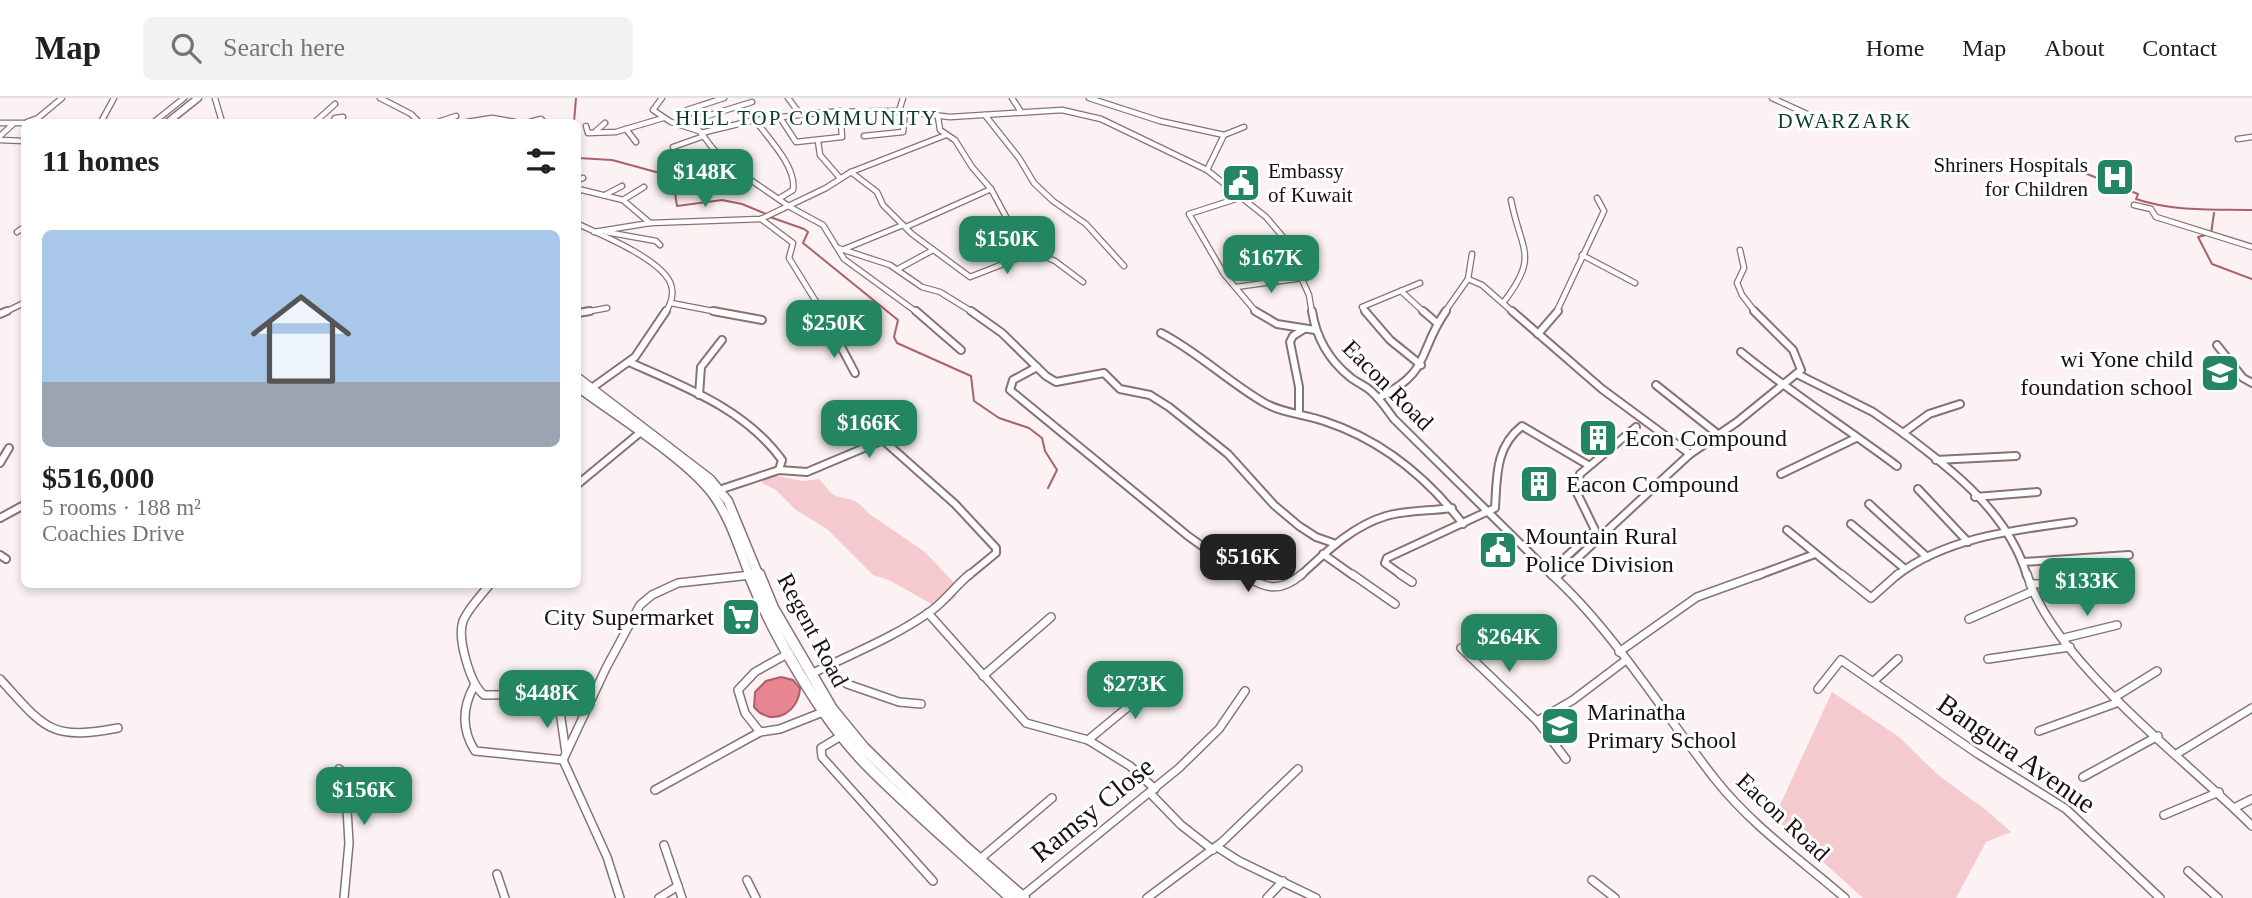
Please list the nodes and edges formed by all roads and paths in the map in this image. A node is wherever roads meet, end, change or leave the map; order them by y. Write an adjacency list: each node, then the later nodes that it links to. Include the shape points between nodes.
1 (62, 98): 29 (street)
2 (114, 98): 30 (street)
3 (184, 98): 31 (street)
4 (198, 98): 32 (main road)
5 (206, 98): 33 (main road)
6 (215, 98): 34 (street)
7 (381, 98): 37 (street)
8 (662, 98): 28 (street, via 652,109)
9 (724, 98): 40 (street, via 687,110)
10 (788, 98): 22 (street)
11 (903, 98): 20 (street)
12 (1012, 98): 21 (street)
13 (1089, 98): 52 (street)
14 (1772, 98): 45 (street)
15 (752, 102): 40 (street)
16 (822, 103): 19 (street)
17 (335, 104): 35 (street)
18 (840, 111): 19 (street, Eacon Road); 20 (street, Eacon Road); 58 (street, via 842,137)
19 (826, 112): 22 (street, Eacon Road)
20 (902, 112): 27 (street, Eacon Road); 53 (street, via 903,132)
21 (1021, 112): 23 (street, Eacon Road); 63 (street, Eacon Road, via 1062,110 1101,119)
22 (800, 114): 25 (street, Eacon Road)
23 (985, 115): 27 (street, Eacon Road); 93 (street, via 1034,183 1086,224)
24 (456, 116): 38 (street)
25 (779, 116): 39 (street, Eacon Road); 58 (street, via 796,142)
26 (343, 117): 36 (street)
27 (938, 117): 51 (street)
28 (663, 118): 48 (street); 50 (street)
29 (35, 119)
30 (103, 119)
31 (158, 119)
32 (172, 119)
33 (181, 119)
34 (221, 119)
35 (318, 119)
36 (334, 119)
37 (416, 119)
38 (447, 119)
39 (755, 120): 50 (street, Eacon Road); 72 (street, via 791,174 793,190)
40 (691, 121): 50 (street)
41 (0, 123): 44 (street)
42 (21, 123): 44 (street)
43 (603, 123): 47 (street)
44 (13, 124): 55 (street)
45 (1829, 124)
46 (1244, 127): 52 (street)
47 (591, 128): 48 (street, via 585,129 591,134); 49 (street)
48 (626, 129): 59 (street)
49 (581, 133)
50 (701, 133): 60 (street, Eacon Road); 61 (street)
51 (946, 135): 64 (street); 69 (street, via 955,140)
52 (1224, 135): 63 (street)
53 (864, 136)
54 (2252, 137): 56 (street)
55 (0, 138): 57 (street)
56 (2238, 139)
57 (21, 141)
58 (818, 141): 65 (street, via 820,155)
59 (636, 142)
60 (673, 147)
61 (714, 150): 62 (street); 72 (street)
62 (676, 169)
63 (1208, 170): 71 (street, Eacon Road)
64 (851, 172): 65 (street); 80 (street, via 877,192)
65 (840, 178): 76 (street)
66 (622, 186): 70 (street)
67 (644, 187): 74 (street)
68 (581, 189): 70 (street)
69 (991, 189): 80 (street); 90 (street, via 1011,226)
70 (604, 195): 74 (street)
71 (1242, 197): 95 (street, Eacon Road, via 1283,237); 100 (street, via 1189,214)
72 (779, 198): 76 (street)
73 (1597, 198): 92 (street, via 1604,211)
74 (623, 200): 79 (street)
75 (1511, 200): 103 (street, via 1529,258 1520,283)
76 (788, 205): 78 (street); 87 (street, via 823,225)
77 (2134, 205): 86 (street, via 2151,209 2156,217)
78 (763, 218): 79 (street); 121 (street, via 793,243 789,258)
79 (650, 223): 83 (street)
80 (904, 226): 87 (street); 88 (street)
81 (581, 227): 83 (street)
82 (21, 229): 84 (street)
83 (597, 231): 85 (street); 102 (street, via 663,273 669,279)
84 (17, 232)
85 (660, 245)
86 (2252, 247)
87 (840, 249): 94 (street); 116 (street, via 844,259 909,304)
88 (933, 250): 90 (street, via 970,277); 94 (street)
89 (1740, 250): 122 (street, via 1744,268 1737,281 1739,290 1797,355 1802,366)
90 (1034, 252): 97 (street, via 1059,263)
91 (1472, 254): 96 (street)
92 (1582, 255): 99 (street); 113 (street, via 1575,281 1550,323)
93 (1124, 266)
94 (898, 269): 120 (street, via 922,288 940,292 976,314)
95 (1302, 278): 100 (street); 111 (street, Eacon Road)
96 (1468, 279): 103 (street); 109 (street)
97 (1083, 282)
98 (1420, 283): 101 (street)
99 (1635, 283)
100 (1236, 287): 110 (street, via 1255,312 1270,321)
101 (1401, 291): 109 (street); 119 (street, via 1362,307 1390,340)
102 (671, 303): 108 (street); 118 (street)
103 (1503, 303): 113 (street)
104 (21, 304): 107 (street)
105 (607, 308): 106 (street)
106 (581, 312)
107 (0, 314)
108 (762, 320)
109 (1437, 323): 119 (street)
110 (1306, 329): 111 (street); 130 (street, via 1290,342 1300,387)
111 (1315, 330): 128 (street, Eacon Road, via 1337,363)
112 (1161, 334): 130 (street, via 1193,350 1265,403)
113 (1538, 334): 137 (street, via 1602,390)
114 (722, 340): 127 (street, via 701,367)
115 (2217, 345): 123 (street)
116 (961, 350)
117 (1741, 352): 125 (street)
118 (629, 362): 126 (street); 127 (street)
119 (1421, 365): 128 (street, via 1401,387)
120 (1037, 367): 161 (street, via 1059,383 1107,374 1120,389 1161,401 1237,462 1299,526); 162 (street, via 1017,376 1010,390 1188,536 1260,585 1289,585)
121 (855, 373)
122 (1797, 374): 125 (street); 133 (street, via 1873,412)
123 (2252, 383)
124 (1656, 385): 134 (street)
125 (1782, 386): 134 (street); 135 (street)
126 (584, 390): 132 (main road, Regent Road)
127 (699, 395): 143 (street, via 756,427 782,460)
128 (1378, 398): 153 (street, Eacon Road)
129 (1961, 404): 133 (street, via 1929,414)
130 (1299, 413): 152 (street, via 1399,456)
131 (1636, 427): 141 (street)
132 (643, 431): 145 (street); 147 (main road, Regent Road)
133 (1903, 433): 139 (street)
134 (1719, 435): 137 (street)
135 (1856, 438): 142 (street); 144 (street)
136 (9, 448): 140 (street)
137 (1690, 454): 170 (street)
138 (2016, 456): 139 (street)
139 (1936, 460): 149 (street)
140 (0, 463)
141 (1588, 465): 153 (street, via 1522,426 1498,458 1496,506); 168 (street, via 1580,474 1577,493 1595,530)
142 (1897, 466)
143 (779, 470): 147 (street); 176 (street, via 807,472 883,440 955,504 996,553)
144 (1781, 474)
145 (581, 482)
146 (1918, 489): 160 (street)
147 (716, 491): 169 (main road, Regent Road)
148 (2037, 492): 149 (street)
149 (1975, 497): 159 (street)
150 (1869, 504): 165 (street)
151 (21, 507): 154 (street)
152 (1452, 508): 156 (street); 161 (street, via 1387,516)
153 (1487, 513): 156 (street); 168 (street, Eacon Road)
154 (0, 518)
155 (2073, 523): 159 (street)
156 (1464, 524): 171 (street, via 1387,558 1385,563)
157 (1851, 524): 167 (street)
158 (1787, 530): 163 (street)
159 (2008, 533): 160 (street); 166 (street)
160 (1968, 542): 165 (street)
161 (1336, 544): 162 (street)
162 (1323, 554): 175 (street)
163 (1815, 554): 167 (street, via 1871,597); 183 (street, via 1697,597)
164 (2129, 555): 166 (street)
165 (1927, 557): 167 (street)
166 (2023, 562): 174 (street)
167 (1905, 569)
168 (1550, 572): 170 (street, Eacon Road)
169 (754, 575): 184 (main road, Regent Road, via 766,616); 190 (main road, Regent Road); 210 (street, via 687,579 667,586 640,605)
170 (1556, 577): 183 (street, Eacon Road)
171 (1412, 582)
172 (2104, 583): 174 (street)
173 (487, 588): 195 (street, via 461,628)
174 (2032, 588): 178 (street); 180 (street)
175 (1395, 604)
176 (928, 613): 188 (street); 191 (street)
177 (1051, 617): 191 (street)
178 (1969, 619)
179 (2117, 625): 180 (street)
180 (2064, 638): 181 (street)
181 (2070, 647): 186 (street); 198 (street)
182 (1461, 648): 202 (street)
183 (1619, 652): 187 (street, Eacon Road)
184 (789, 653): 190 (main road, Regent Road); 205 (street, via 755,673 738,690 740,705)
185 (1898, 659): 194 (street)
186 (1988, 659)
187 (1626, 660): 202 (street); 246 (street, Eacon Road, via 1739,807)
188 (824, 668): 190 (street); 199 (street, via 846,685 898,704)
189 (2157, 671): 198 (street)
190 (808, 676): 201 (main road, Regent Road); 220 (main road, Regent Road, via 846,727)
191 (983, 676): 208 (street, via 1026,723)
192 (1163, 678): 208 (street)
193 (0, 679): 203 (street, via 43,727 65,734)
194 (1874, 681): 196 (street, Bangura Avenue, via 1839,660); 247 (street, Bangura Avenue, via 1978,754 2066,808)
195 (474, 686): 210 (street, via 485,695 554,694); 210 (street, via 464,711 475,751)
196 (1818, 689)
197 (1245, 691): 216 (street, Ramsy Close, via 1219,729)
198 (2117, 700): 204 (street); 207 (street)
199 (920, 704)
200 (2252, 708): 209 (street)
201 (823, 712): 205 (street); 206 (main road, Regent Road)
202 (1537, 721): 211 (street)
203 (118, 728)
204 (2039, 731)
205 (760, 732): 215 (street)
206 (841, 736): 220 (main road, Regent Road); 232 (street, via 821,748 822,757)
207 (2158, 736): 209 (street); 214 (street)
208 (1088, 740): 216 (street, via 1130,766)
209 (2178, 753): 217 (street)
210 (564, 757): 238 (street)
211 (1566, 759)
212 (339, 769): 236 (street, via 345,774 349,818)
213 (1297, 769): 226 (street)
214 (2083, 777)
215 (655, 790)
216 (1153, 791): 226 (street, via 1181,825); 235 (street, Ramsy Close)
217 (2219, 792): 221 (street); 222 (street)
218 (1052, 798): 227 (street)
219 (2252, 799): 221 (street)
220 (915, 803): 223 (main road, Regent Road)
221 (2234, 808): 224 (street)
222 (2164, 815)
223 (936, 824): 227 (main road, Regent Road); 235 (main road, Regent Road)
224 (2252, 827)
225 (664, 845): 234 (street)
226 (1215, 848): 233 (street); 242 (street)
227 (979, 859): 235 (main road, Regent Road)
228 (2188, 871): 248 (street)
229 (497, 874): 237 (street)
230 (747, 880): 241 (street)
231 (1592, 880): 245 (street)
232 (933, 881)
233 (1283, 881): 243 (street); 244 (street)
234 (678, 886): 239 (street); 240 (street)
235 (1019, 897)
236 (344, 898)
237 (505, 898)
238 (620, 898)
239 (659, 898)
240 (682, 898)
241 (756, 898)
242 (1147, 898)
243 (1267, 898)
244 (1316, 898)
245 (1615, 898)
246 (1845, 898)
247 (2160, 898)
248 (2218, 898)

